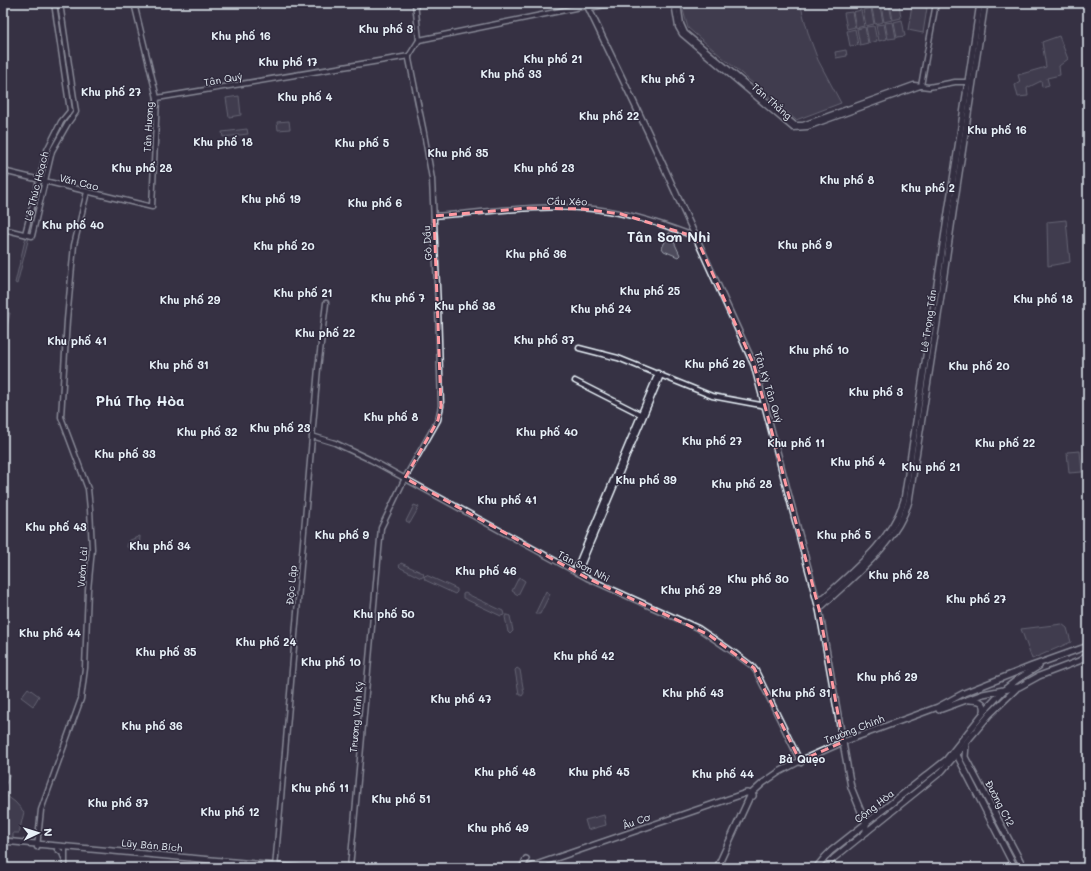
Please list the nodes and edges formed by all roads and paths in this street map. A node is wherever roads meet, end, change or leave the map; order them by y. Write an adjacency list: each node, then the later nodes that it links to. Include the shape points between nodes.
1 (54, 3): 21 (street, Lê Thúc Hoạch, via 70,111 61,122 47,150)
2 (60, 3): 22 (street, Lê Thúc Hoạch, via 76,112 52,151)
3 (134, 3): 18 (street, Tân Hương)
4 (415, 3): 14 (street)
5 (616, 3): 12 (street)
6 (674, 3): 19 (street, Tân Thắng, via 678,27 682,34 790,126)
7 (678, 3): 19 (street, Tân Thắng, via 685,33)
8 (936, 3): 17 (street)
9 (980, 3): 16 (main road, Lê Trọng Tấn)
10 (985, 3): 16 (main road, Lê Trọng Tấn)
11 (587, 5): 12 (street); 13 (main road, Tân Kỳ Tân Quý); 14 (street)
12 (600, 6): 13 (street)
13 (593, 16): 28 (main road, Tân Kỳ Tân Quý)
14 (419, 40): 15 (street)
15 (409, 56): 18 (street, Tân Quý); 25 (street, Gò Dầu, via 432,179)
16 (970, 82): 17 (street, Tân Thắng); 38 (main road, Lê Trọng Tấn, via 904,500 897,520 881,542)
17 (921, 86): 19 (street, Tân Thắng, via 914,85 813,123)
18 (157, 98): 24 (street, Tân Hương)
19 (795, 127)
20 (3, 171): 21 (street, Văn Cao)
21 (39, 180): 22 (street, Văn Cao); 27 (street, Lê Thúc Hoạch)
22 (45, 181): 23 (street, Văn Cao); 27 (street, Lê Thúc Hoạch, via 32,236)
23 (87, 192): 24 (street, Văn Cao); 62 (street, Vườn Lài, via 74,245 61,417 88,489 90,509 92,549 85,668 81,699 42,808)
24 (152, 207)
25 (434, 216): 28 (street, Cầu Xéo, via 529,208 583,208 621,214); 36 (street, Gò Dầu, via 441,406 438,420)
26 (3, 229): 27 (street)
27 (25, 234)
28 (696, 237): 33 (main road, Tân Kỳ Tân Quý, via 752,358)
29 (326, 303): 35 (street, Độc Lập)
30 (579, 348): 31 (street, via 618,358)
31 (660, 374): 33 (street, via 712,396); 34 (street)
32 (575, 380): 34 (street)
33 (766, 406): 38 (main road, Tân Kỳ Tân Quý)
34 (643, 415): 37 (street)
35 (312, 436): 36 (street, Tân Sơn Nhì, via 343,447); 67 (street, Độc Lập)
36 (406, 478): 37 (street, Tân Sơn Nhì); 71 (street, Trương Vĩnh Ký, via 380,531)
37 (576, 572): 55 (street, Tân Sơn Nhì, via 700,629 752,666)
38 (818, 606): 51 (main road, Tân Kỳ Tân Quý)
39 (1088, 646): 43 (main road, Trường Chinh)
40 (1088, 655): 42 (main road, Trường Chinh)
41 (1088, 660): 42 (main road, Trường Chinh)
42 (1079, 661): 45 (main road, Trường Chinh, via 1039,676)
43 (1045, 662): 44 (main road, Trường Chinh); 47 (main road, Trường Chinh)
44 (1015, 681): 45 (main road); 46 (main road, Trường Chinh)
45 (1019, 687): 46 (main road, Trường Chinh); 48 (main road, Cộng Hòa)
46 (1004, 690): 48 (main road); 49 (main road, Trường Chinh); 50 (main road, Cộng Hòa)
47 (964, 693): 49 (main road, via 967,696); 51 (main road, Trường Chinh, via 938,707)
48 (1009, 695): 52 (main road, Cộng Hòa)
49 (966, 700): 50 (main road, via 982,702); 51 (main road, Trường Chinh)
50 (983, 713): 53 (main road, via 983,718); 54 (main road, Cộng Hòa)
51 (844, 744): 55 (main road, Trường Chinh); 59 (main road, Tân Kỳ Tân Quý, via 851,787)
52 (966, 744): 53 (main road, Cộng Hòa); 80 (main road, Đường C12, via 965,757)
53 (955, 757): 56 (main road, Cộng Hòa); 79 (main road, Đường C12, via 960,761)
54 (946, 760): 57 (main road, Cộng Hòa); 59 (main road, Cộng Hòa)
55 (801, 762): 58 (main road, Trường Chinh, via 773,776 756,789)
56 (947, 766): 57 (main road, Cộng Hòa); 59 (main road, Cộng Hòa, via 920,790)
57 (940, 769): 59 (main road, Cộng Hòa)
58 (753, 795): 73 (main road, Âu Cơ, via 746,793 721,801); 74 (main road, Trường Chinh); 75 (main road, Trường Chinh)
59 (866, 828): 76 (main road, Cộng Hòa, via 825,857); 77 (main road, Cộng Hòa, via 827,858); 78 (main road, Cộng Hòa)
60 (3, 841): 62 (main road, Lũy Bán Bích)
61 (3, 844): 62 (main road, Lũy Bán Bích)
62 (37, 845): 63 (main road, Lũy Bán Bích); 67 (main road, Lũy Bán Bích)
63 (57, 849): 64 (main road, Lũy Bán Bích); 66 (street, via 63,854)
64 (65, 850): 66 (street); 69 (main road, Lũy Bán Bích)
65 (526, 859): 72 (main road)
66 (65, 862): 68 (street)
67 (275, 867): 70 (main road, Lũy Bán Bích)
68 (65, 868)
69 (263, 868)
70 (299, 868)
71 (350, 868)
72 (522, 868)
73 (527, 868)
74 (717, 868)
75 (720, 868)
76 (816, 868)
77 (820, 868)
78 (824, 868)
79 (1016, 868)
80 (1024, 868)

